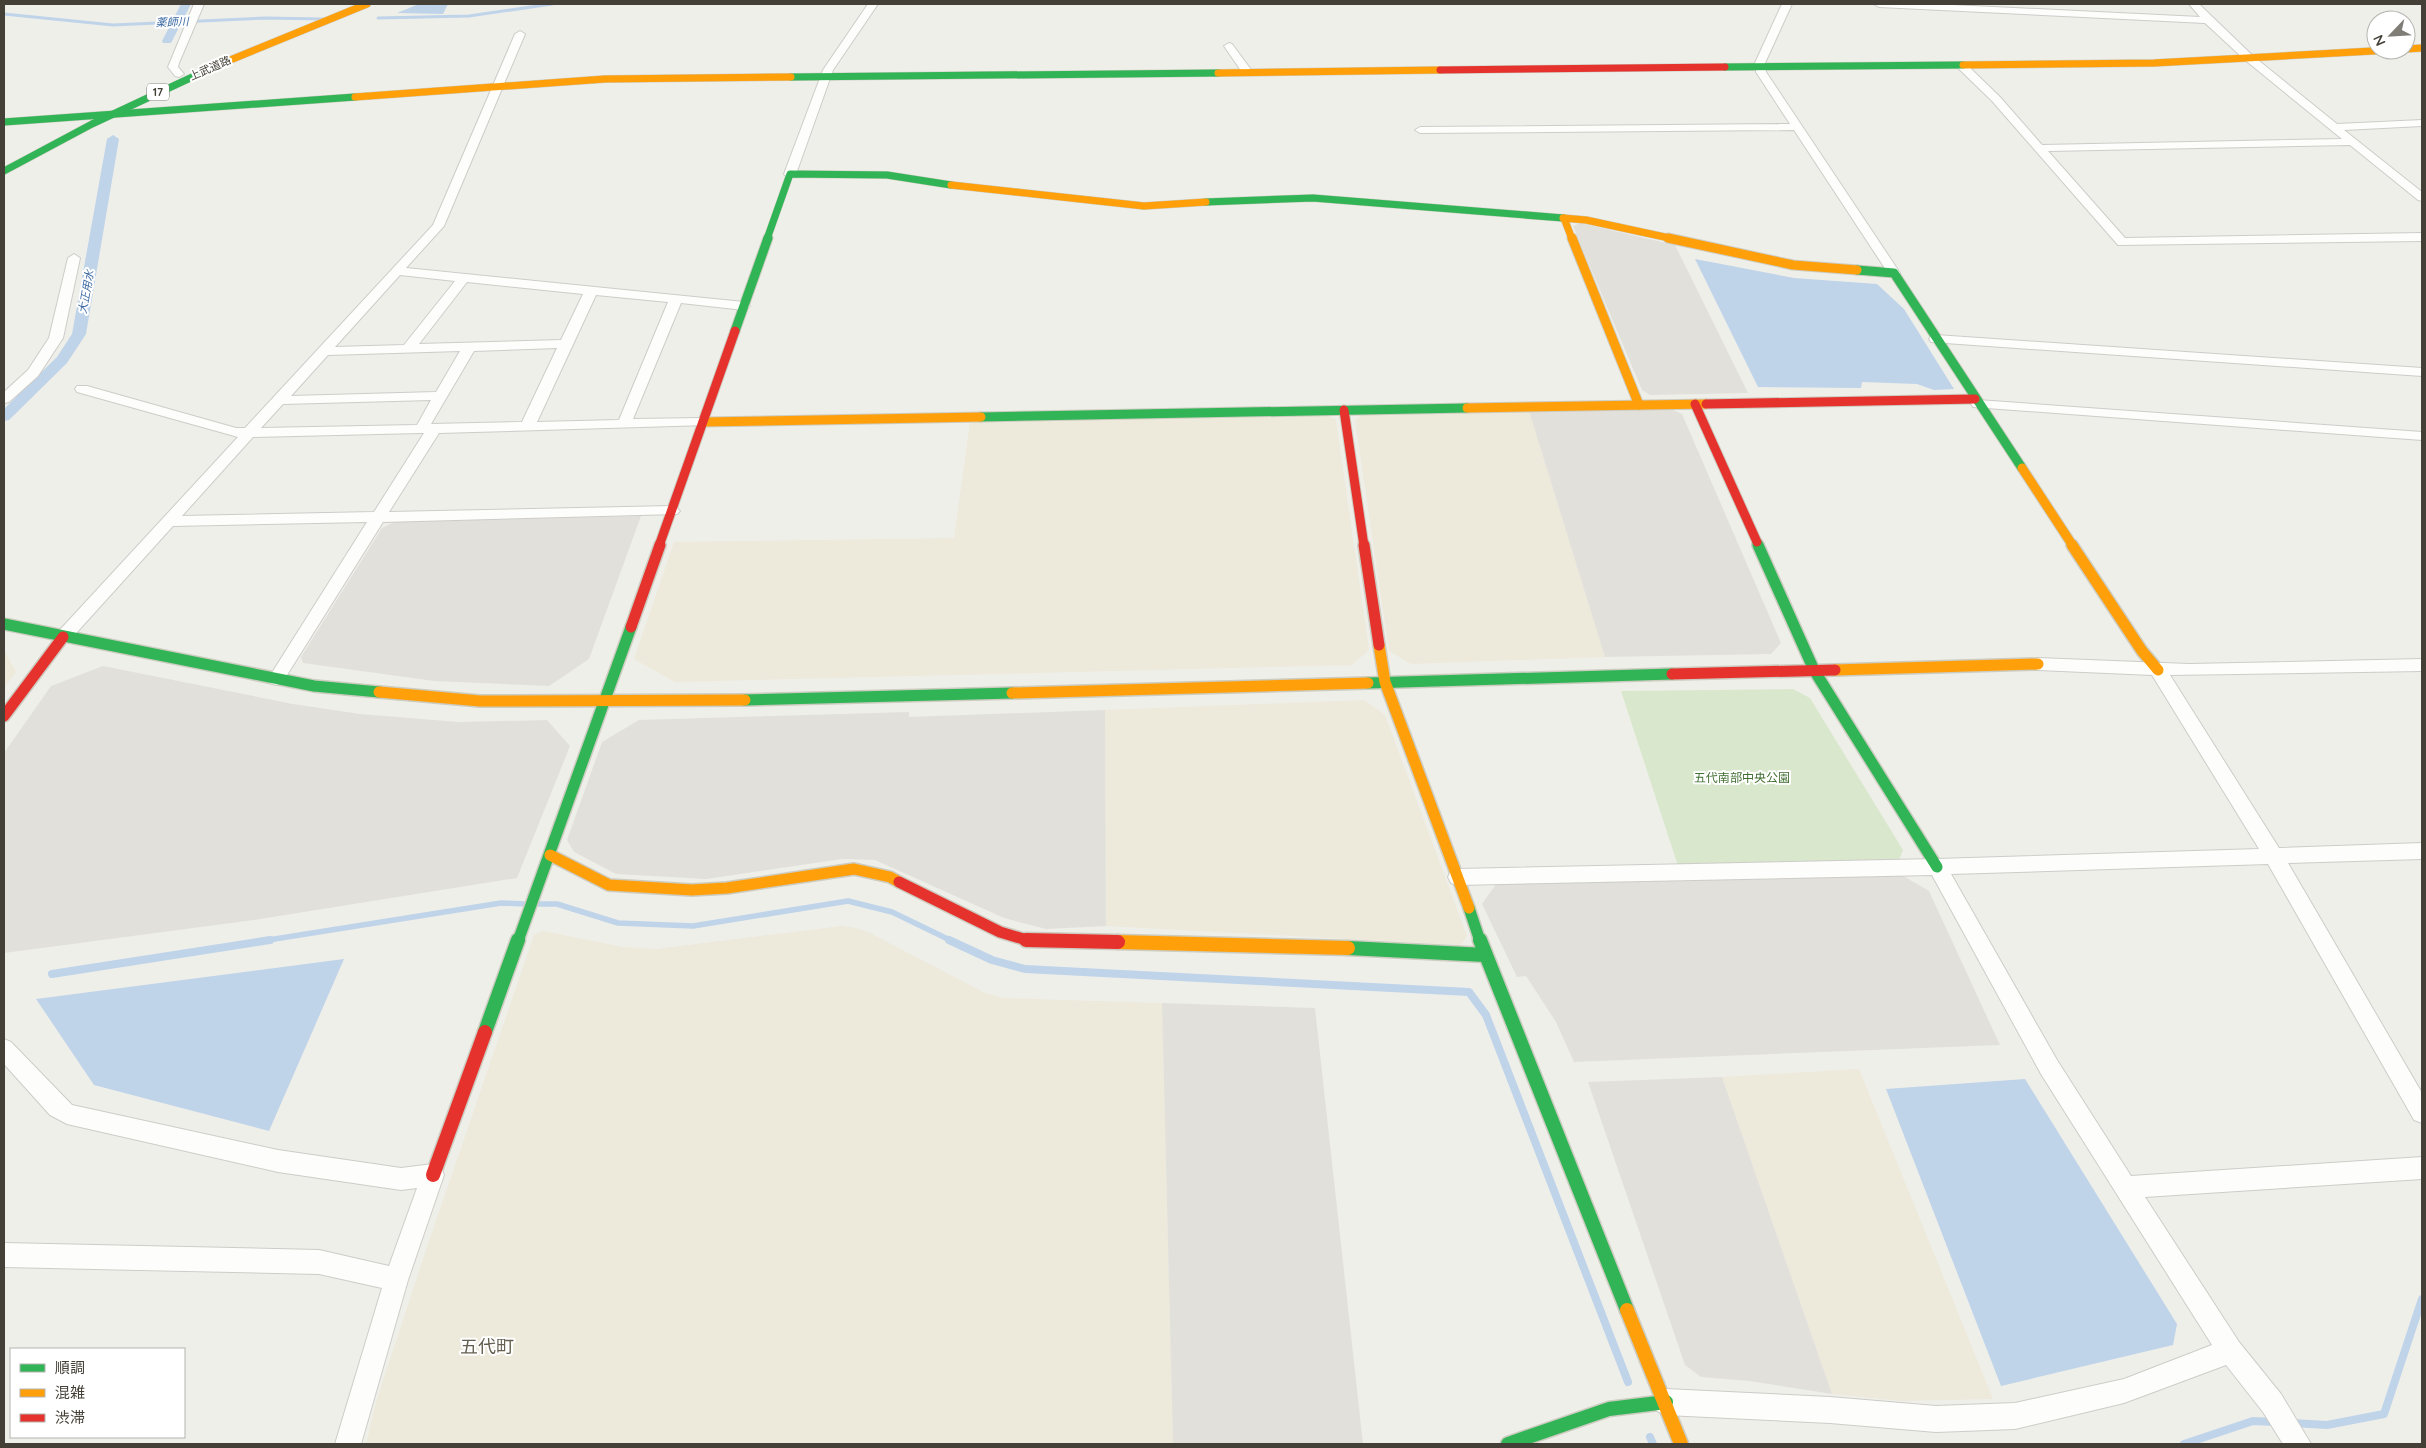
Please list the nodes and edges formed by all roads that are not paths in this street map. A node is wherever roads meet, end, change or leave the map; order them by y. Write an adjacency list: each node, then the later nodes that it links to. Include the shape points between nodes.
1 (199, 4): 16 (street, via 173,67)
2 (367, 4): 7 (main road, 上武道路 / 17)
3 (872, 4): 17 (street)
4 (1787, 4): 14 (street)
5 (1879, 4): 8 (street)
6 (2194, 4): 8 (street)
7 (352, 7): 16 (main road, 上武道路 / 17, via 336,9); 19 (main road, 上武道路 / 17, via 212,67)
8 (2208, 20): 12 (street)
9 (520, 34): 18 (street)
10 (1229, 46): 15 (street)
11 (2366, 51): 12 (main road)
12 (2249, 58): 13 (main road, via 2154,63); 24 (street)
13 (1961, 65): 14 (main road); 27 (street)
14 (1759, 68): 15 (main road); 23 (street)
15 (1248, 73): 17 (main road)
16 (179, 74): 20 (main road, 上武道路 / 17)
17 (824, 79): 18 (main road, via 605,79); 30 (street)
18 (497, 86): 19 (main road); 35 (street, via 438,226)
19 (114, 114): 20 (main road); 29 (main road, 上武道路 / 17)
20 (88, 117): 21 (main road); 28 (main road, 上武道路 / 17)
21 (4, 122)
22 (2422, 123): 24 (street)
23 (1797, 126): 25 (street); 36 (street)
24 (2336, 127): 26 (street)
25 (1420, 130)
26 (2354, 142): 27 (street); 31 (street)
27 (2038, 148): 33 (street, via 2122,242)
28 (4, 160)
29 (4, 170)
30 (790, 174): 32 (main road, via 887,175 1144,206 1313,198); 40 (main road)
31 (2422, 198)
32 (1564, 218): 36 (main road, via 1792,265); 53 (main road)
33 (2422, 237)
34 (74, 258): 49 (street, via 56,338 33,373)
35 (396, 272): 37 (street); 45 (street)
36 (1894, 274): 41 (main road)
37 (464, 278): 38 (street); 44 (street)
38 (591, 291): 39 (street); 42 (street)
39 (676, 299): 40 (street); 56 (street)
40 (744, 306): 55 (main road)
41 (1936, 339): 46 (street); 51 (main road)
42 (566, 344): 43 (street); 57 (street)
43 (469, 347): 44 (street); 48 (street)
44 (408, 348): 45 (street)
45 (325, 351): 50 (street)
46 (2422, 372)
47 (82, 389): 59 (street, via 234,432)
48 (440, 396): 50 (street); 58 (street)
49 (4, 399)
50 (279, 400): 59 (street)
51 (1976, 401): 52 (main road); 60 (street); 69 (main road, via 2142,651)
52 (1695, 404): 53 (main road); 68 (main road)
53 (1639, 405): 54 (main road)
54 (1344, 410): 55 (main road); 71 (main road)
55 (703, 422): 56 (street); 61 (main road)
56 (624, 424): 57 (street)
57 (527, 427): 58 (street)
58 (428, 429): 59 (street); 62 (street)
59 (248, 433): 63 (street)
60 (2422, 436)
61 (672, 510): 62 (street); 72 (main road)
62 (378, 517): 63 (street); 70 (street)
63 (169, 521): 65 (street)
64 (4, 624): 65 (main road)
65 (63, 637): 70 (main road); 73 (main road)
66 (2038, 664): 68 (main road); 69 (street)
67 (2422, 665): 69 (street)
68 (1814, 670): 71 (main road); 77 (main road)
69 (2158, 670): 76 (street)
70 (276, 679): 72 (main road, via 314,686 480,701)
71 (1385, 682): 72 (main road, via 716,701); 78 (main road)
72 (606, 700): 75 (main road)
73 (4, 716)
74 (2422, 851): 76 (street)
75 (550, 855): 79 (main road, via 609,885 692,890 854,869 890,877 1000,932 1031,941 1296,945); 83 (main road)
76 (2273, 855): 77 (street); 81 (street)
77 (1937, 867): 78 (street); 84 (street, via 2049,1068)
78 (1458, 877): 79 (main road)
79 (1485, 955): 88 (main road)
80 (4, 1049): 83 (street, via 58,1108 68,1114 278,1161 401,1179)
81 (2422, 1113)
82 (2422, 1168): 84 (street)
83 (433, 1175): 86 (street)
84 (2126, 1187): 87 (street)
85 (6, 1259): 86 (street, via 319,1262)
86 (396, 1280): 89 (street)
87 (2230, 1351): 88 (street, via 2124,1391 2015,1416 1936,1419); 92 (street, via 2272,1403)
88 (1666, 1402): 90 (main road, via 1610,1409); 91 (main road)
89 (348, 1444)
90 (1508, 1444)
91 (1681, 1444)
92 (2298, 1444)

